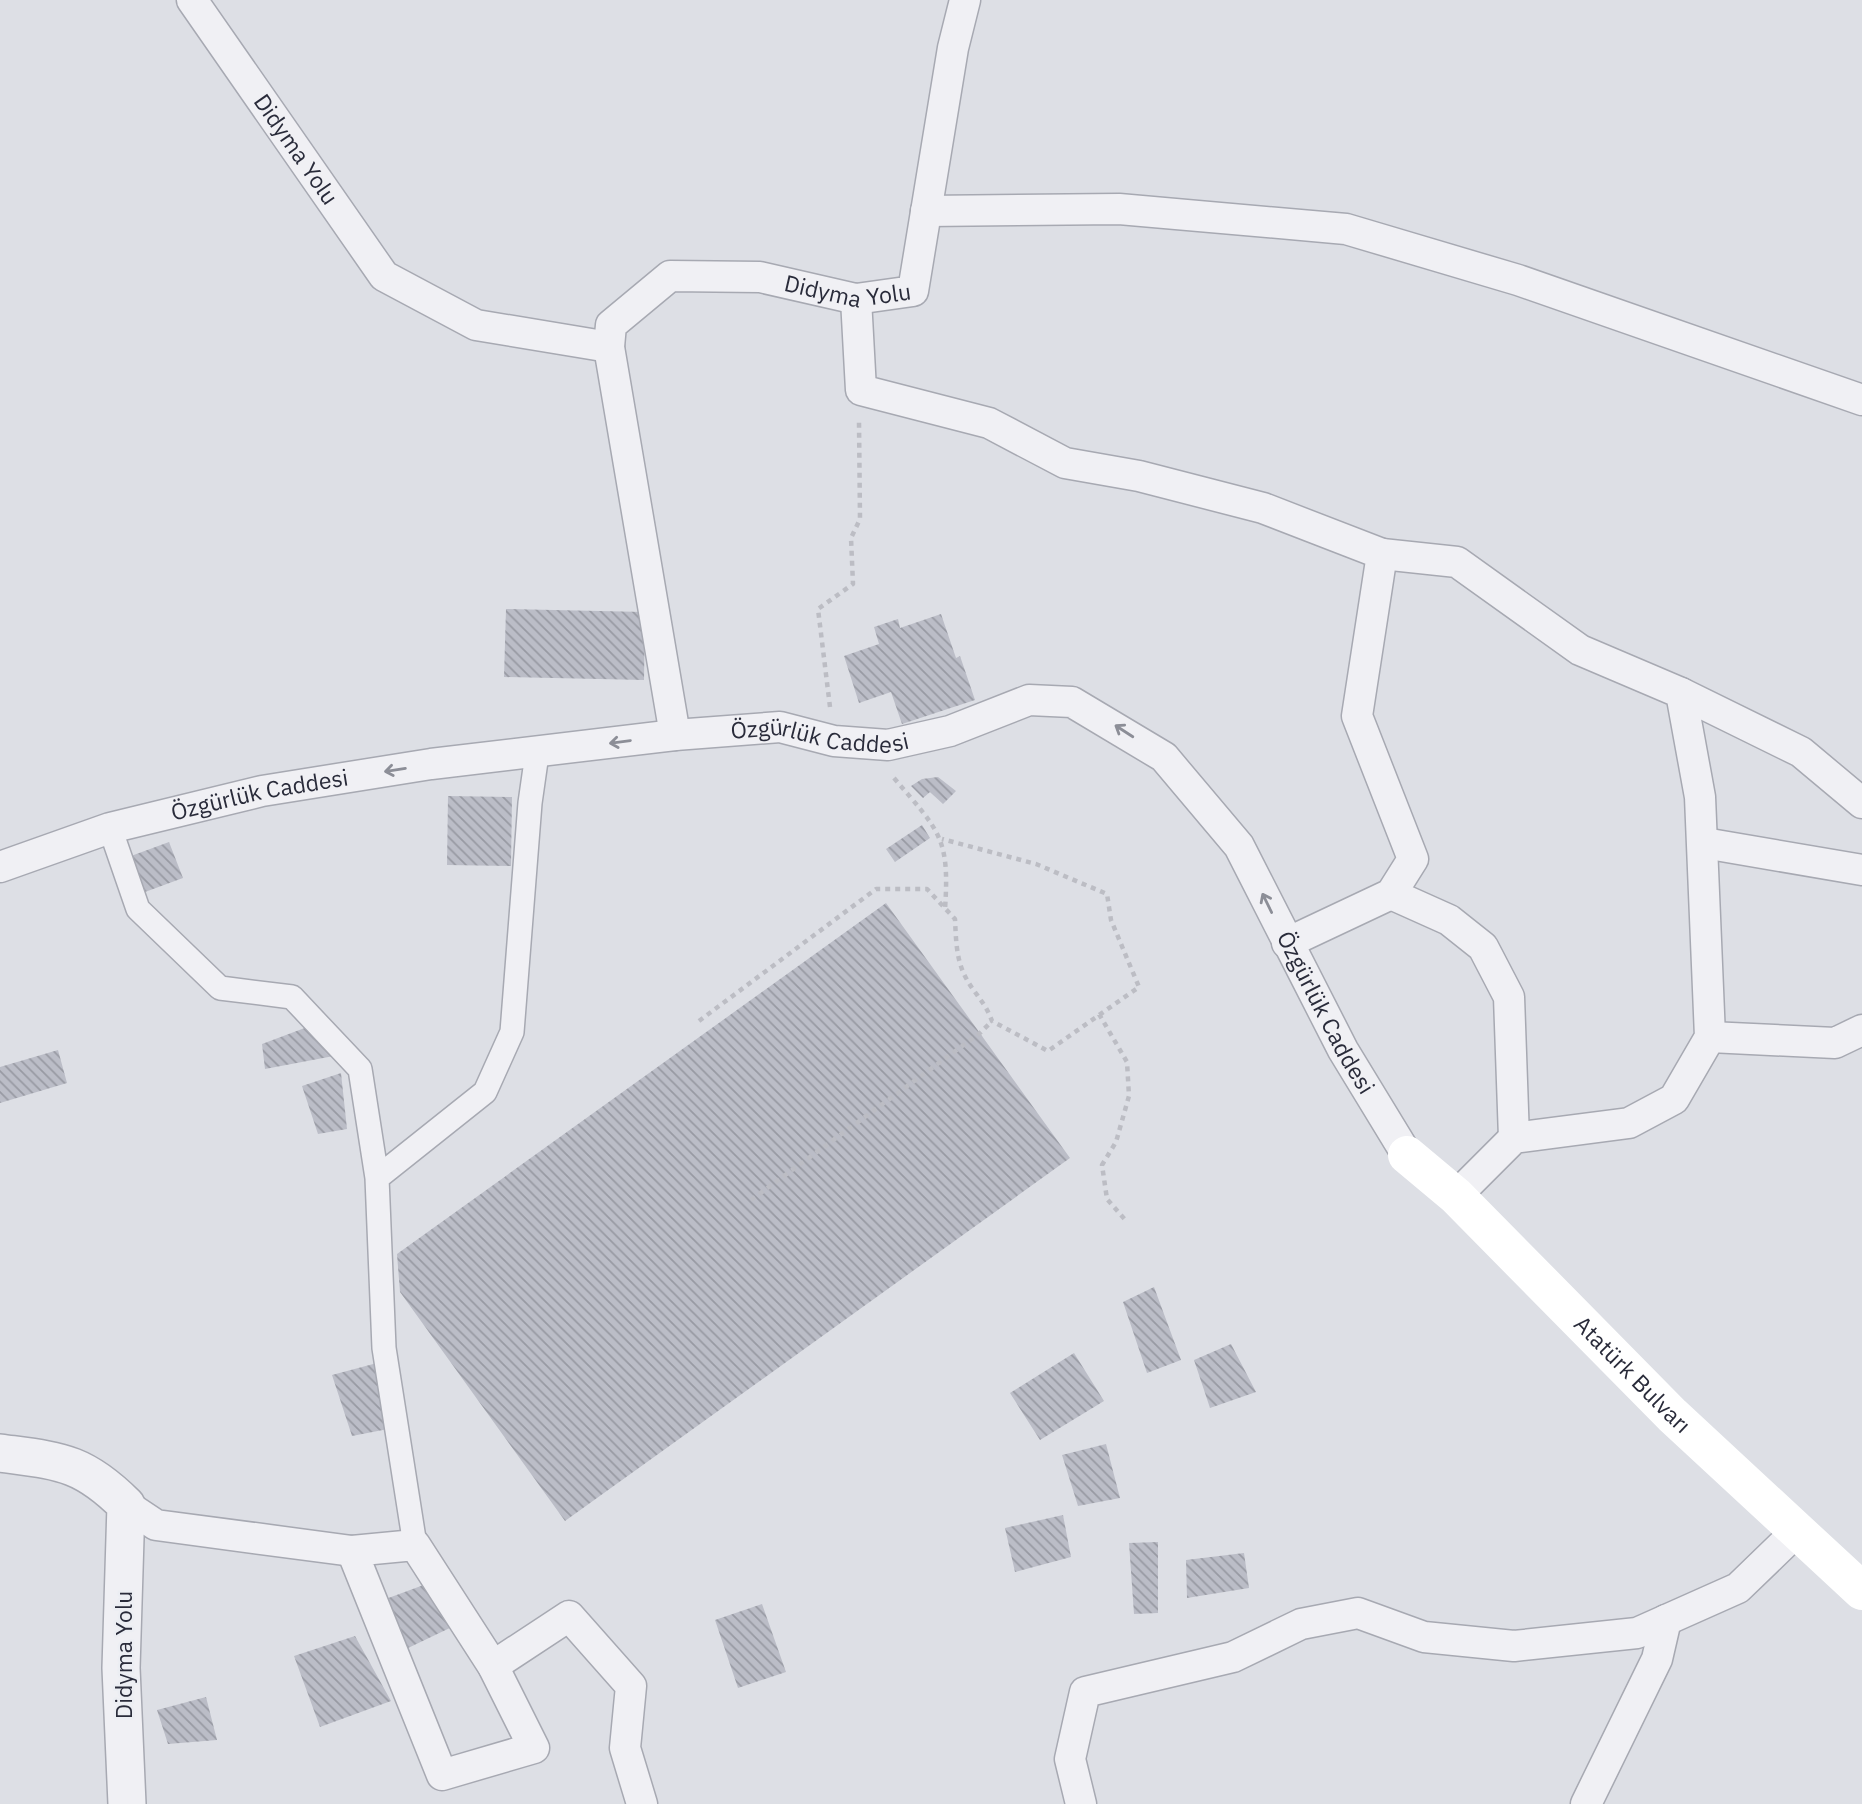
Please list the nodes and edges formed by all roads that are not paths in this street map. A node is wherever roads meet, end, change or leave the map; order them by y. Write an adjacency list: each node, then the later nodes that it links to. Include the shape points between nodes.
1 (192, 0): 5 (street, Didyma Yolu, via 384,276 476,325)
2 (965, 0): 3 (street, Didyma Yolu)
3 (926, 211): 4 (street, Didyma Yolu, via 913,292); 6 (street, via 1119,209 1346,229 1518,280)
4 (856, 299): 5 (street, Didyma Yolu, via 760,277 670,276 611,325); 7 (street, via 862,390 989,423 1065,463 1263,508)
5 (609, 347): 9 (street)
6 (1862, 400)
7 (1382, 554): 8 (street, via 1457,562 1580,650); 16 (street, via 1357,716 1413,859)
8 (1681, 693): 11 (street, via 1801,752); 13 (street, via 1700,797)
9 (674, 735): 10 (street, Özgürlük Caddesi, one-way to 10); 17 (street, Özgürlük Caddesi, one-way to 9, via 1239,846 1164,757 1072,702 1029,700 950,731 888,745 834,741 780,727)
10 (537, 754): 12 (street, Özgürlük Caddesi, one-way to 12, via 431,764 262,791); 22 (street, via 512,1032 485,1093)
11 (1862, 803)
12 (110, 828): 14 (street, Özgürlük Caddesi); 22 (street, via 138,909 220,988 292,997 360,1069)
13 (1703, 843): 15 (street); 19 (street)
14 (0, 867)
15 (1862, 870)
16 (1391, 894): 17 (street); 20 (street, via 1449,920 1483,947 1502,984 1508,997)
17 (1287, 943): 21 (street, Özgürlük Caddesi, via 1343,1050)
18 (1862, 1031): 19 (street, via 1835,1043)
19 (1710, 1037): 20 (street, via 1674,1099 1629,1123)
20 (1514, 1138): 23 (street)
21 (1407, 1155): 23 (main road, Atatürk Bulvarı)
22 (377, 1178): 27 (street, via 384,1348)
23 (1456, 1196): 26 (main road, Atatürk Bulvarı, via 1672,1415)
24 (0, 1452): 25 (street, via 61,1461 100,1479)
25 (126, 1505): 28 (street, via 156,1525); 32 (street, Didyma Yolu, via 121,1668)
26 (1796, 1532): 29 (main road, Atatürk Bulvarı); 30 (street, via 1738,1588)
27 (415, 1545): 28 (street); 31 (street)
28 (352, 1551): 31 (street, via 442,1775 534,1748)
29 (1862, 1591)
30 (1667, 1620): 34 (street, via 1637,1633 1514,1646 1424,1637 1358,1613 1301,1624 1233,1657 1084,1692 1070,1759); 35 (street, via 1657,1659)
31 (493, 1666): 33 (street, via 569,1616 631,1686 625,1748)
32 (127, 1804)
33 (642, 1804)
34 (1081, 1804)
35 (1586, 1804)

